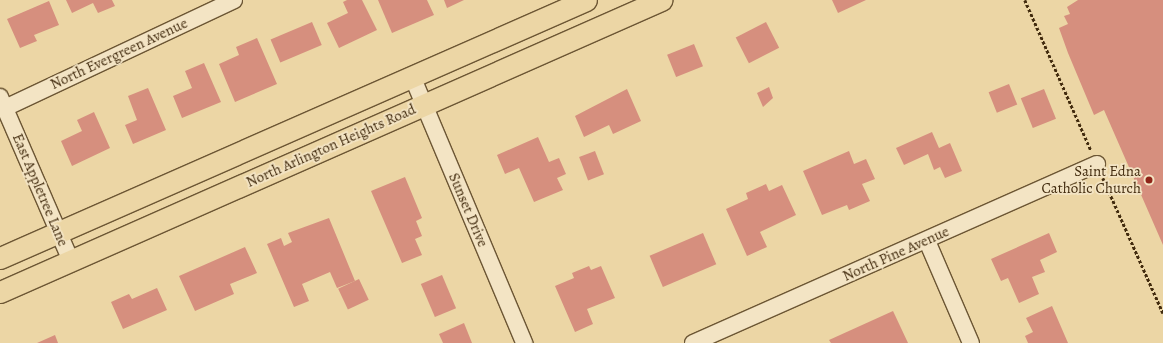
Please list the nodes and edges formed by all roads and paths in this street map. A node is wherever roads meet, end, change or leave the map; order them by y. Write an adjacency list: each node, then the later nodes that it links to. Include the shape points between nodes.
1 (586, 0): 5 (main road, North Arlington Heights Road)
2 (661, 0): 7 (main road, North Arlington Heights Road)
3 (1025, 0): 8 (path)
4 (229, 1): 6 (street, North Evergreen Avenue)
5 (412, 76): 7 (street, Sunset Drive); 9 (main road, North Arlington Heights Road)
6 (2, 102): 9 (street, East Appletree Lane)
7 (424, 105): 12 (main road, North Arlington Heights Road); 15 (street, Sunset Drive)
8 (1097, 164): 10 (street, North Pine Avenue); 14 (path)
9 (58, 232): 11 (main road, North Arlington Heights Road); 12 (street, East Appletree Lane)
10 (927, 241): 16 (street, North Pine Avenue); 17 (street)
11 (0, 258)
12 (71, 261): 13 (main road, North Arlington Heights Road)
13 (0, 292)
14 (1163, 313)
15 (524, 343)
16 (694, 343)
17 (971, 343)

